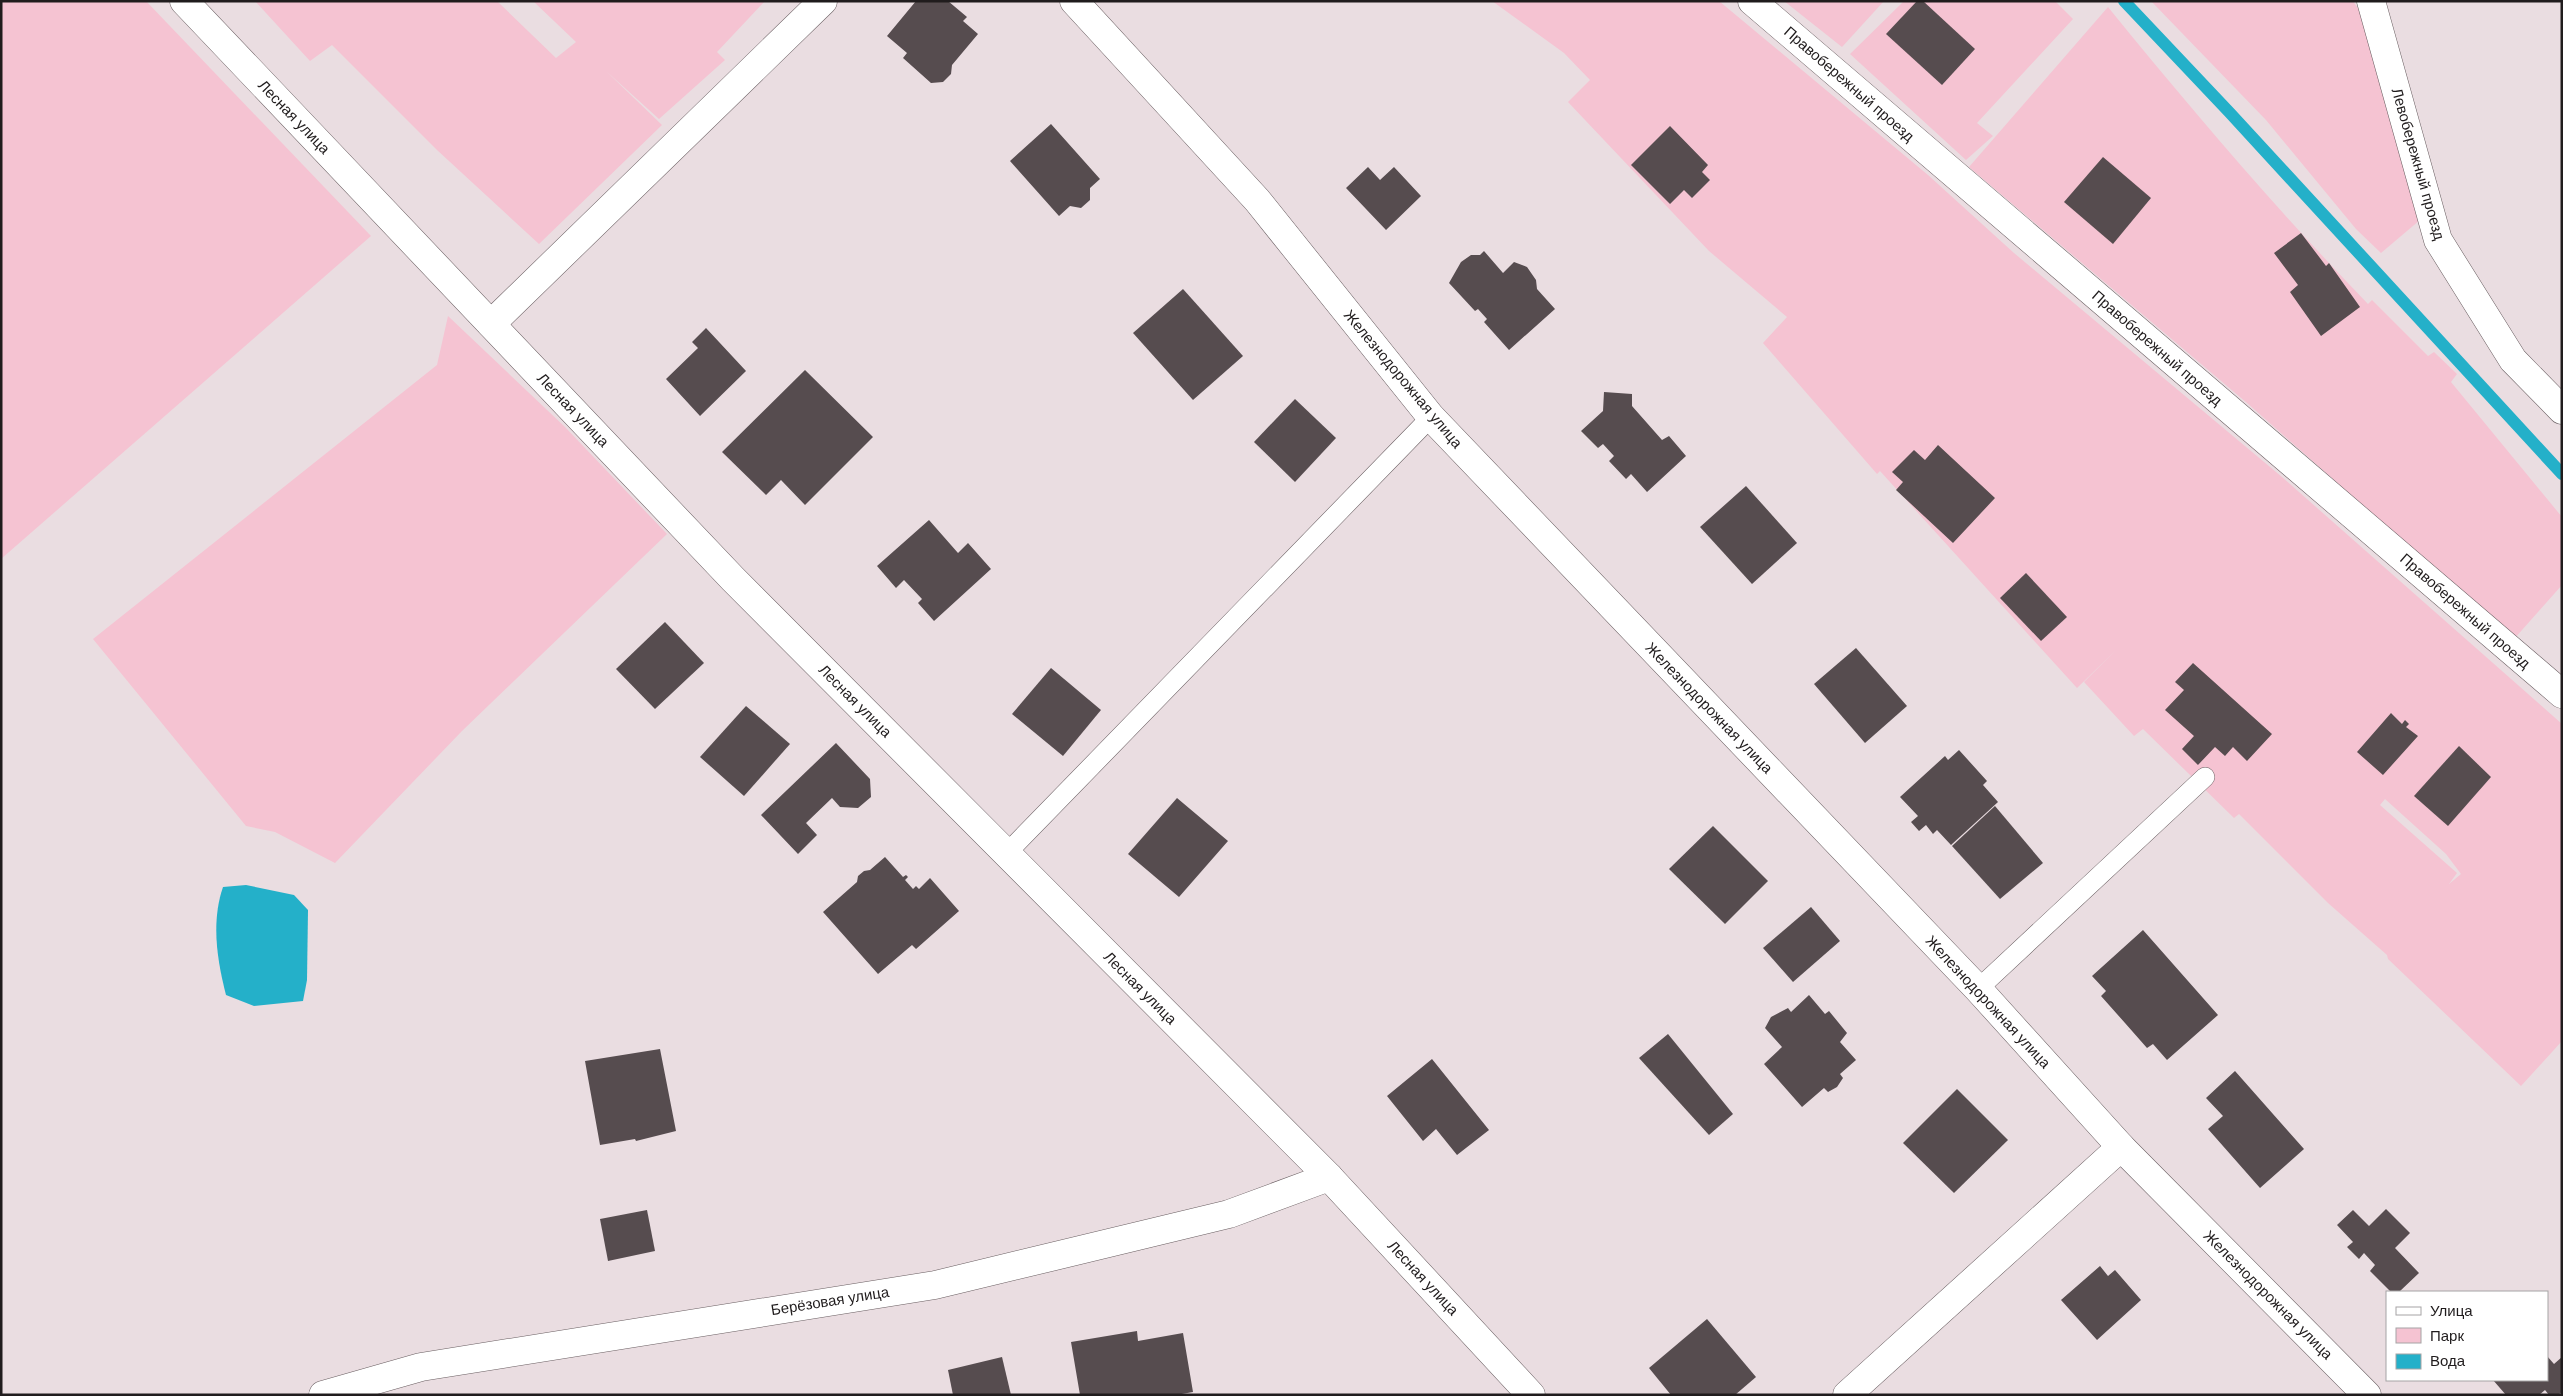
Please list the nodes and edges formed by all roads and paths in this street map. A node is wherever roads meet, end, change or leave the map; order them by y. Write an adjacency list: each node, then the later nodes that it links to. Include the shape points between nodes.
1 (184, 1): 6 (street, Лесная улица)
2 (823, 1): 6 (street)
3 (1074, 1): 8 (street, Железнодорожная улица, via 1257,200)
4 (1752, 1): 9 (street, Правобережный проезд)
5 (2371, 1): 7 (street, Левобережный проезд, via 2438,240 2513,360)
6 (491, 324): 11 (street, Лесная улица, via 733,579)
7 (2562, 410)
8 (1431, 417): 11 (lane); 12 (street, Железнодорожная улица)
9 (2562, 694)
10 (2205, 777): 12 (lane)
11 (1006, 854): 14 (street, Лесная улица)
12 (1978, 989): 13 (street, Железнодорожная улица)
13 (2122, 1147): 17 (street); 18 (street, Железнодорожная улица)
14 (1329, 1177): 15 (street, Берёзовая улица, via 1229,1214 935,1284 421,1367); 16 (street, Лесная улица)
15 (323, 1395)
16 (1531, 1395)
17 (1847, 1395)
18 (2367, 1395)

